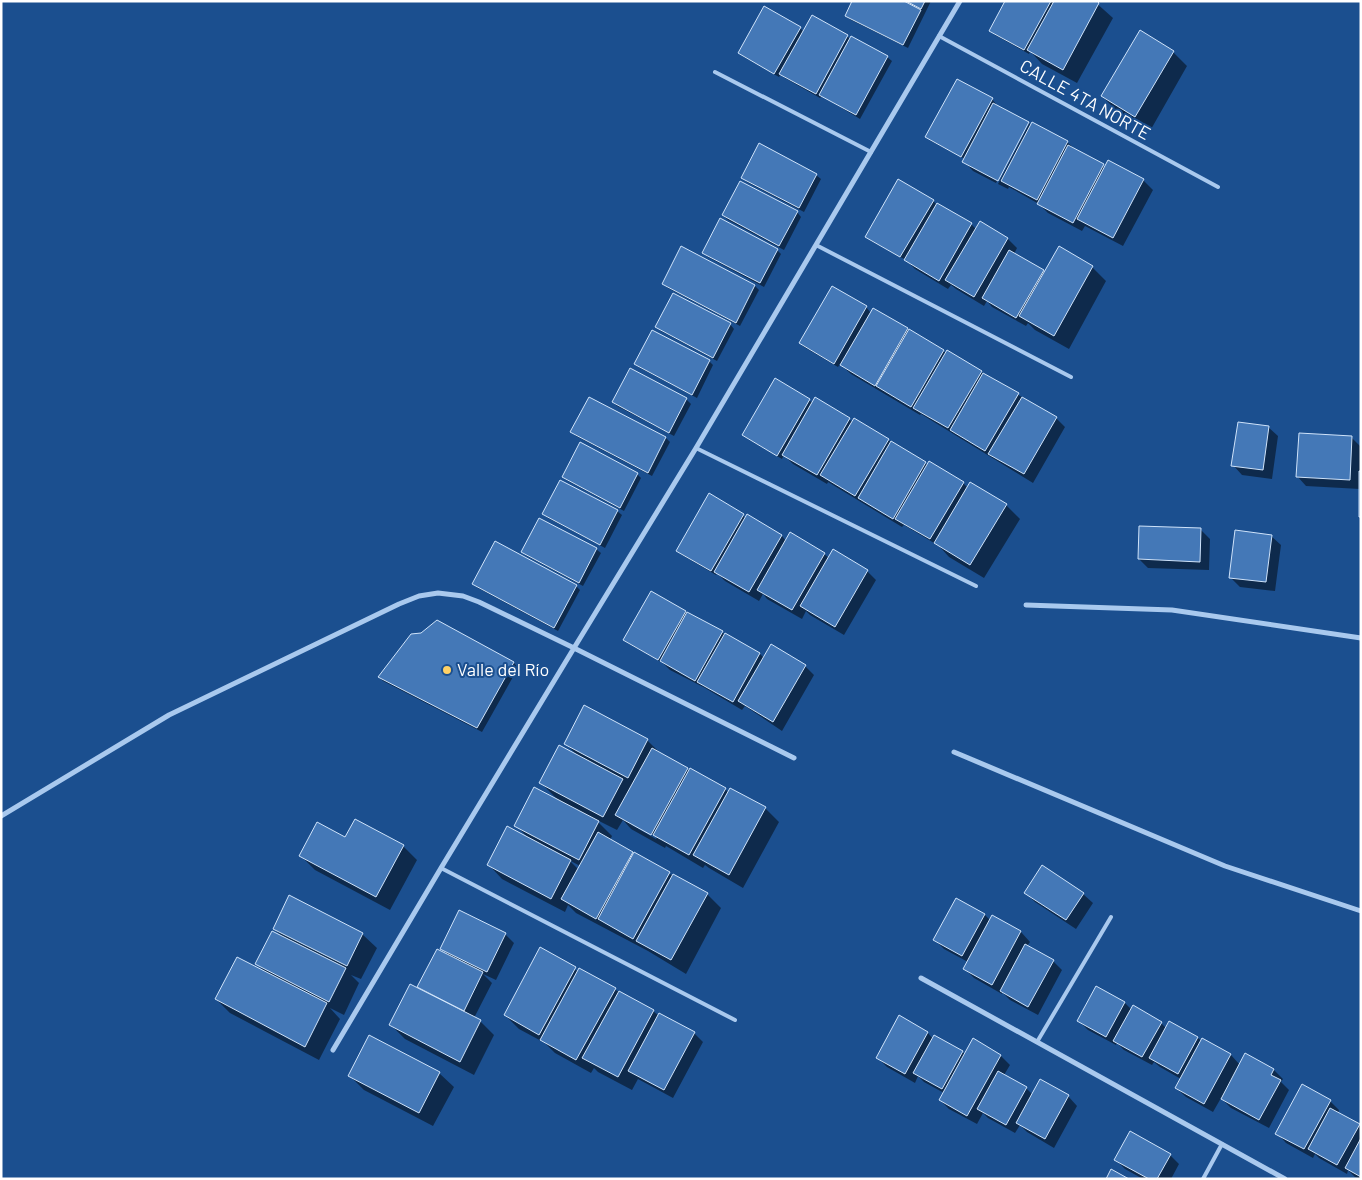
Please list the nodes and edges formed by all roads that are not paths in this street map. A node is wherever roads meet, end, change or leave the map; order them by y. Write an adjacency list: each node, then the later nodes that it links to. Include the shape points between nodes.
1 (960, 1): 2 (street)
2 (939, 36): 4 (street); 5 (lane, CALLE 4TA NORTE)
3 (715, 72): 4 (lane)
4 (870, 152): 6 (street)
5 (1218, 187)
6 (816, 245): 7 (lane); 8 (street)
7 (1071, 377)
8 (696, 448): 9 (lane); 12 (street)
9 (976, 586)
10 (1026, 605): 11 (street, via 1172,610)
11 (1361, 638)
12 (574, 648): 14 (street); 15 (street, via 463,596 419,596 169,715); 16 (street)
13 (954, 752): 17 (street, via 1225,866)
14 (794, 758)
15 (1, 816)
16 (441, 868): 20 (lane); 22 (street)
17 (1361, 911)
18 (1111, 917): 21 (lane)
19 (921, 978): 21 (street)
20 (735, 1020)
21 (1036, 1042): 23 (street)
22 (333, 1050)
23 (1222, 1144): 24 (lane); 25 (street)
24 (1203, 1179)
25 (1285, 1179)

